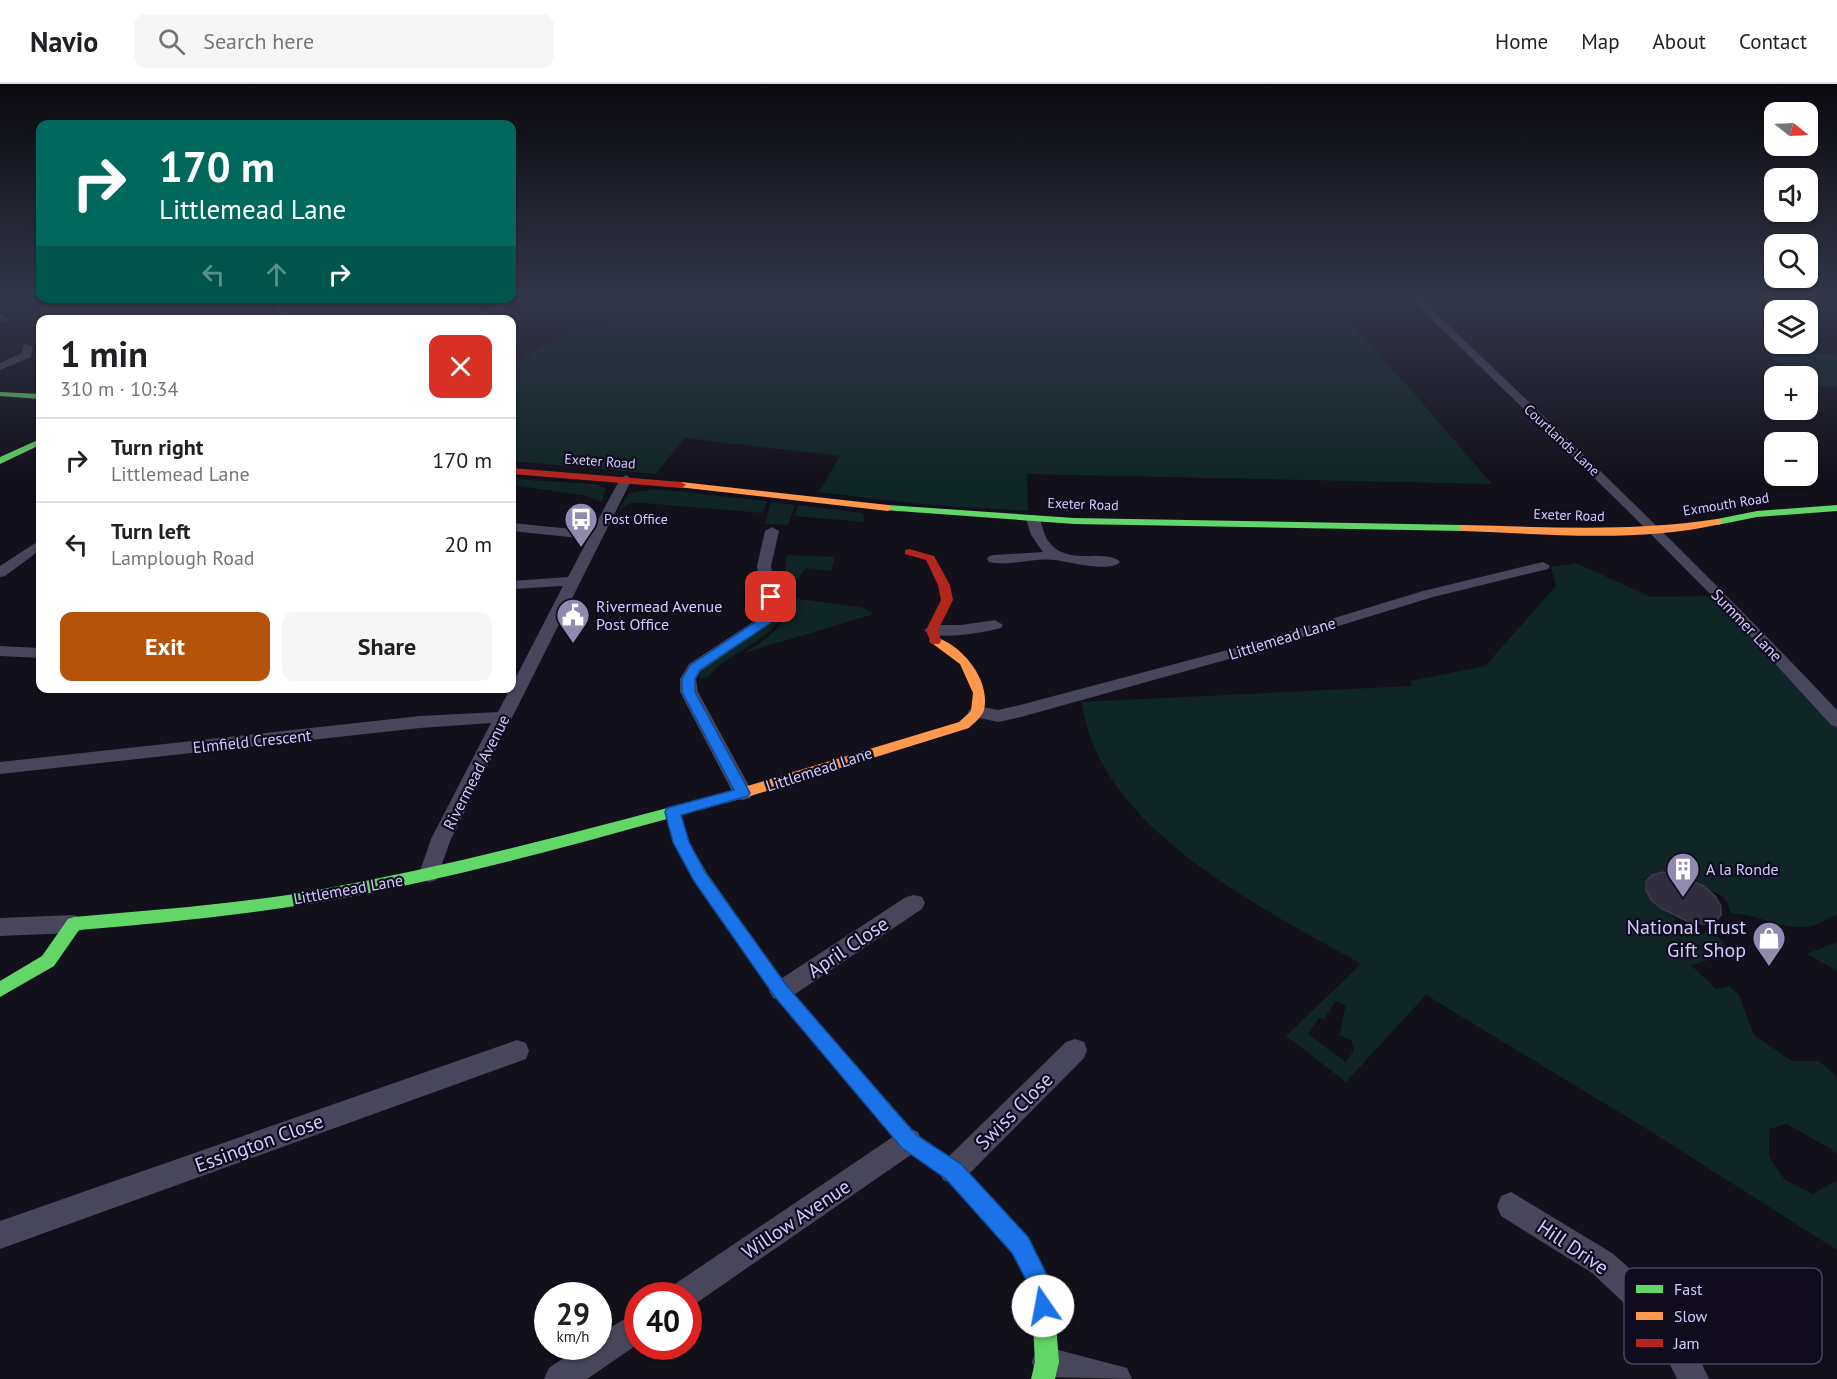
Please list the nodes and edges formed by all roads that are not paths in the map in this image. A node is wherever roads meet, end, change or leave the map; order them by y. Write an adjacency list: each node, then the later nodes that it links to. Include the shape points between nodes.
1 (16, 360): 3 (street)
2 (1480, 360): 14 (street, Courtlands Lane)
3 (0, 367)
4 (0, 394): 5 (main road)
5 (36, 397)
6 (36, 444): 7 (main road)
7 (0, 461)
8 (516, 471): 9 (main road, Exeter Road)
9 (626, 479): 11 (main road, Exeter Road, via 907,510); 15 (street, Rivermead Avenue)
10 (1837, 508): 14 (main road, Exmouth Road, via 1757,514)
11 (1033, 519): 14 (main road, Exeter Road, via 1602,533); 18 (street, via 1041,541)
12 (516, 527): 15 (street)
13 (772, 531): 33 (street, via 764,566 771,609 765,621 695,668 688,679 689,692)
14 (1656, 531): 31 (street, Summer Lane)
15 (596, 536): 23 (street, Rivermead Avenue)
16 (36, 547): 22 (street)
17 (909, 552): 26 (main road, via 930,558 944,585 947,600)
18 (1053, 556): 19 (street); 20 (street)
19 (994, 559)
20 (1113, 562)
21 (1543, 566): 29 (street, Littlemead Lane, via 1428,594 1241,651 1021,711 998,716)
22 (0, 573)
23 (574, 581): 24 (street); 30 (street, Rivermead Avenue)
24 (516, 585)
25 (995, 625): 26 (street)
26 (933, 630): 29 (main road, via 934,640 968,665 979,693)
27 (0, 651): 28 (street)
28 (36, 653)
29 (977, 712): 33 (main road, Littlemead Lane, via 964,725 949,731)
30 (504, 717): 32 (street, Elmfield Crescent, via 420,722); 35 (street, Rivermead Avenue, via 441,839)
31 (1837, 721)
32 (0, 768)
33 (743, 793): 34 (main road, Littlemead Lane)
34 (673, 812): 35 (main road, Littlemead Lane); 40 (main road, via 681,842 699,876)
35 (429, 874): 37 (main road, Littlemead Lane, via 259,904)
36 (914, 903): 40 (street, April Close)
37 (74, 924): 38 (street); 39 (main road, via 48,961)
38 (0, 927)
39 (0, 990)
40 (781, 991): 43 (main road)
41 (1075, 1050): 44 (street, Swiss Close)
42 (517, 1051): 46 (street, Essington Close)
43 (909, 1142): 44 (main road); 47 (street, Willow Avenue)
44 (953, 1172): 51 (main road, via 1020,1245 1042,1287)
45 (1511, 1206): 48 (street, Hill Drive, via 1602,1263)
46 (0, 1235)
47 (702, 1282)
48 (1624, 1283)
49 (624, 1336): 52 (street)
50 (1686, 1364): 54 (street, Hill Drive)
51 (1045, 1371): 53 (street)
52 (560, 1379)
53 (1116, 1379)
54 (1693, 1379)

